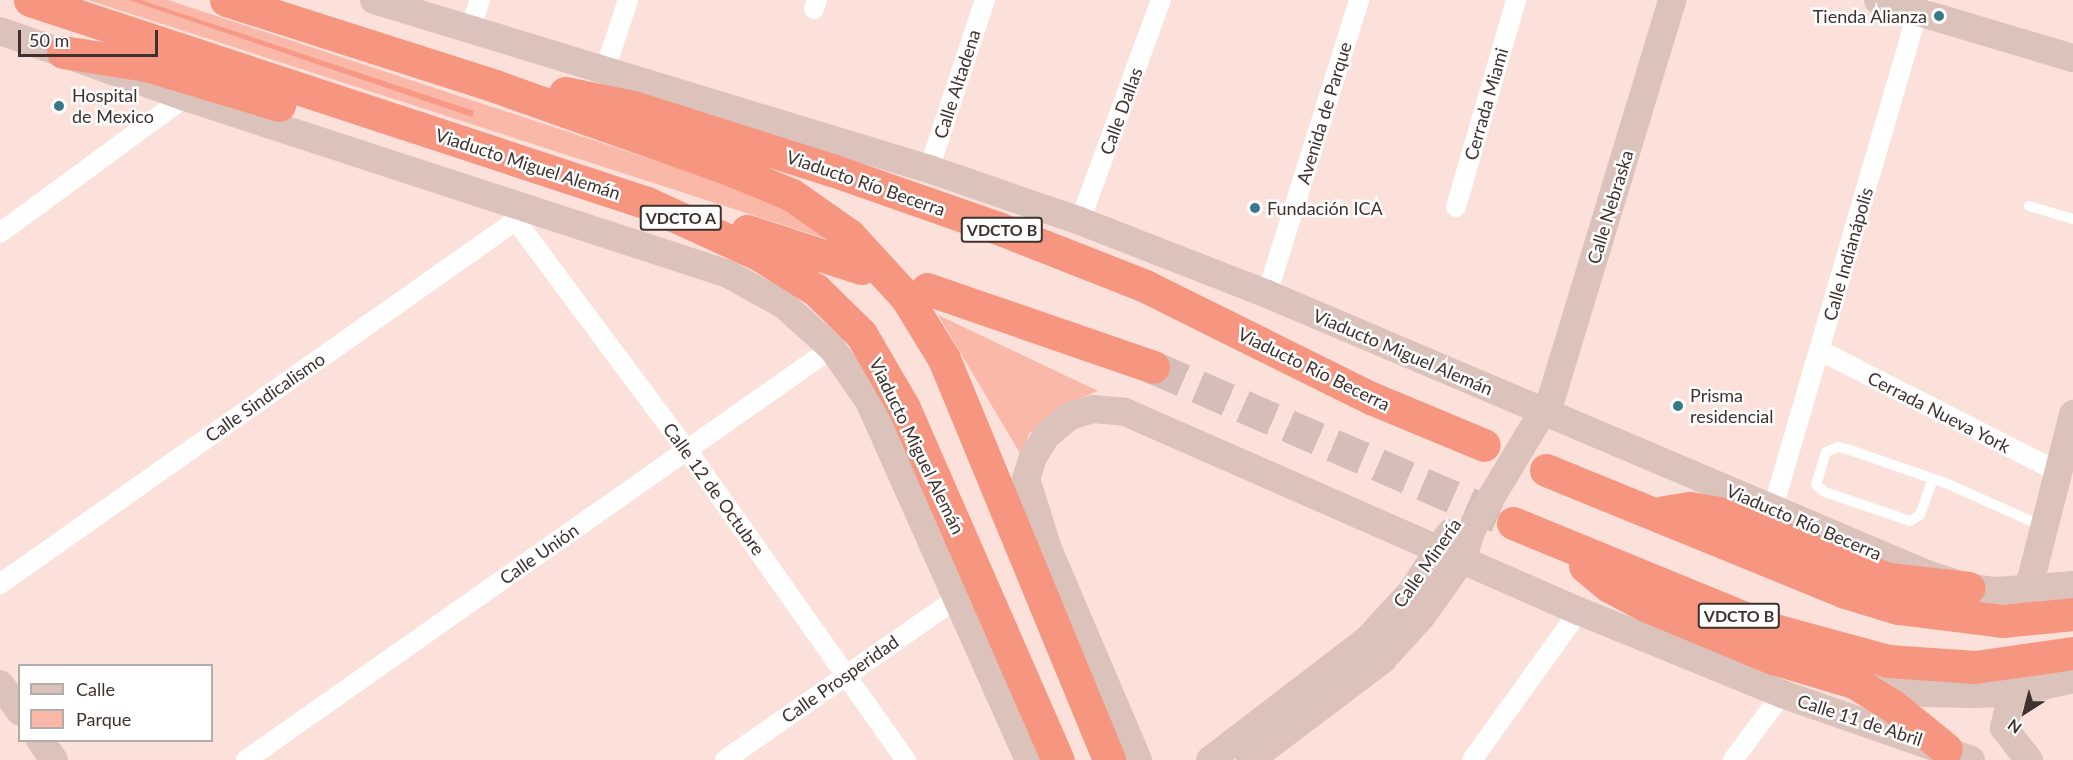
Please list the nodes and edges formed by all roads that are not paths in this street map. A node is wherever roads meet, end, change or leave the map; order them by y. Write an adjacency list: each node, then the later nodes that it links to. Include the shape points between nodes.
1 (30, 0): 22 (highway, Viaducto Miguel Alemán / VDCTO A)
2 (226, 0): 16 (highway)
3 (300, 0): 16 (highway, via 342,21)
4 (374, 0): 14 (main road, Viaducto Miguel Alemán)
5 (480, 0): 14 (street)
6 (628, 0): 19 (street)
7 (985, 0): 23 (street, Calle Altadena)
8 (1161, 0): 29 (street, Calle Dallas)
9 (1359, 0): 33 (street, Avenida de Parque)
10 (1516, 0): 26 (street, Cerrada Miami)
11 (1672, 0): 37 (main road, Calle Nebraska, via 1563,366)
12 (1878, 0): 13 (main road)
13 (1919, 6): 18 (main road); 35 (street, Calle Indianápolis)
14 (470, 29): 19 (main road, Viaducto Miguel Alemán)
15 (0, 31): 17 (main road, Viaducto Miguel Alemán)
16 (377, 47): 20 (highway)
17 (63, 52): 21 (main road, Viaducto Miguel Alemán); 22 (highway, via 146,65 441,158)
18 (2073, 58)
19 (605, 70): 23 (main road, Viaducto Miguel Alemán)
20 (495, 86): 31 (highway, via 766,184 830,219); 40 (highway, Viaducto Río Becerra / VDCTO B, via 548,90 633,107 998,228 1145,286 1371,398)
21 (185, 97): 27 (main road, Viaducto Miguel Alemán); 30 (street)
22 (537, 169): 24 (highway, Viaducto Miguel Alemán / VDCTO A)
23 (929, 169): 29 (main road, Viaducto Miguel Alemán)
24 (647, 203): 31 (highway); 75 (highway, Viaducto Miguel Alemán / VDCTO A, via 790,272 840,311 861,334 904,408)
25 (2029, 206): 28 (lane)
26 (1456, 207)
27 (523, 216): 34 (main road, Viaducto Miguel Alemán, via 746,282 801,317); 41 (street, Calle 12 de Octubre); 51 (street, Calle Sindicalismo)
28 (2073, 219)
29 (1080, 221): 33 (main road, Viaducto Miguel Alemán)
30 (0, 233)
31 (865, 261): 32 (highway)
32 (916, 293): 36 (highway); 45 (highway)
33 (1267, 294): 37 (main road, Viaducto Miguel Alemán)
34 (832, 348): 41 (street, Calle Unión); 56 (main road, Viaducto Miguel Alemán, via 869,401)
35 (1821, 351): 42 (street, Cerrada Nueva York); 44 (street, Calle Indianápolis)
36 (1153, 367)
37 (1535, 409): 39 (main road, Viaducto Río Becerra); 40 (main road, Calle Minería)
38 (2073, 414): 42 (main road)
39 (1576, 426): 40 (main road); 44 (main road, Viaducto Río Becerra)
40 (1522, 445): 46 (highway, Viaducto Río Becerra / VDCTO B); 48 (main road, Calle Minería)
41 (687, 450): 60 (street, Calle 12 de Octubre); 71 (street, Calle Unión)
42 (2058, 472): 47 (main road)
43 (1933, 479): 43 (lane, via 1838,447 1826,452 1816,485 1825,492 1910,521 1920,515); 47 (lane)
44 (1773, 508): 53 (main road, Viaducto Río Becerra, via 1889,559)
45 (1005, 510): 50 (highway); 55 (highway)
46 (1650, 513): 53 (highway, via 1690,508 1719,513 1888,579); 58 (highway, Viaducto Río Becerra / VDCTO B, via 1845,592 1898,608 2002,621)
47 (2044, 527): 54 (main road)
48 (1472, 537): 49 (highway, VDCTO B); 50 (main road, via 1125,412 1104,408 1081,412 1058,425 1033,457 1026,479); 57 (main road, via 1490,570); 78 (main road, Calle Minería, via 1412,591 1367,640); 79 (main road, Calle Minería, via 1422,616 1382,660)
49 (1551, 538): 59 (highway, VDCTO B, via 1774,630 1888,662 1975,667); 62 (highway, via 1609,586 1645,605 1773,658)
50 (1044, 541): 55 (highway); 77 (main road)
51 (0, 584)
52 (2073, 585): 54 (main road, Viaducto Río Becerra)
53 (1969, 588): 54 (main road, Viaducto Río Becerra)
54 (2028, 591)
55 (1039, 592): 76 (highway)
56 (956, 599): 60 (street, Calle Prosperidad); 74 (main road, Viaducto Miguel Alemán)
57 (1580, 611): 65 (main road); 80 (street)
58 (2073, 614)
59 (2073, 653)
60 (847, 675): 72 (street, Calle Prosperidad); 73 (street, Calle 12 de Octubre)
61 (2073, 679): 64 (main road)
62 (1854, 682): 64 (main road, via 1923,693); 69 (highway, via 1893,706)
63 (0, 684): 66 (main road)
64 (2012, 693): 67 (main road)
65 (1782, 694): 69 (main road, Calle 11 de Abril); 81 (street)
66 (18, 709)
67 (2004, 728): 69 (main road, via 1975,752); 82 (main road)
68 (41, 742): 70 (main road)
69 (1954, 756)
70 (54, 760)
71 (246, 760)
72 (725, 760)
73 (906, 760)
74 (1029, 760)
75 (1058, 760)
76 (1109, 760)
77 (1138, 760)
78 (1210, 760)
79 (1250, 760)
80 (1472, 760)
81 (1733, 760)
82 (2029, 760)

